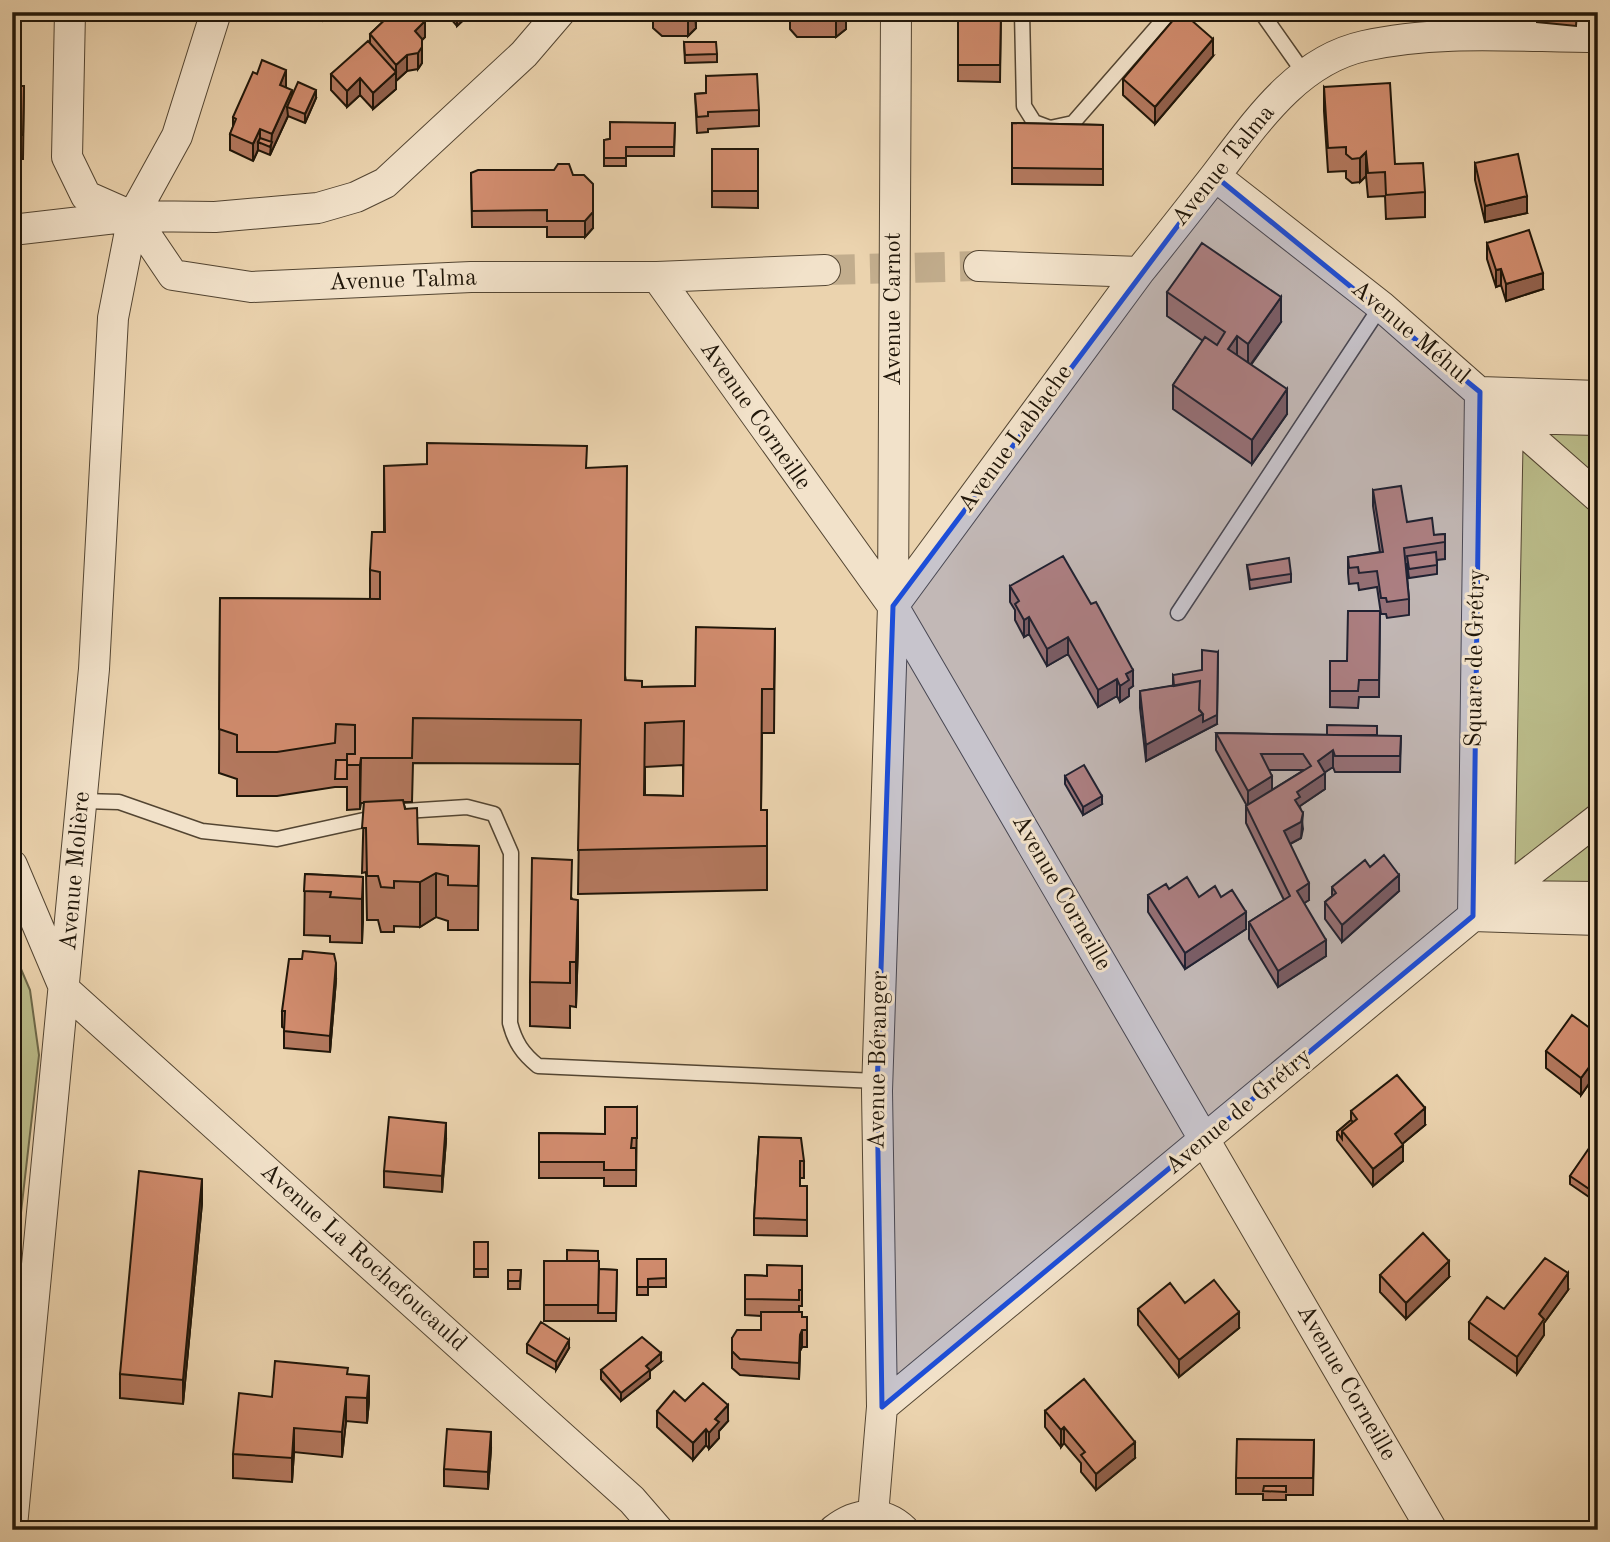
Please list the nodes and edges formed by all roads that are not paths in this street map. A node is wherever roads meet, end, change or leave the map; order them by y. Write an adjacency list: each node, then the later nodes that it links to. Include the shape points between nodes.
1 (70, 12): 11 (street, via 68,157 86,196)
2 (216, 12): 11 (street, Avenue Molière, via 177,136)
3 (560, 12): 11 (street, via 524,54 385,183 356,197 318,208 215,217)
4 (896, 12): 23 (street, Avenue Carnot)
5 (1022, 12): 6 (lane, via 1024,106 1034,122 1050,128 1073,123)
6 (1170, 12)
7 (1261, 12): 9 (lane)
8 (1598, 37): 9 (street, Avenue Talma, via 1438,38 1363,46)
9 (1304, 73): 10 (street, Avenue Talma, via 1254,123)
10 (1215, 176): 15 (street, Avenue Talma); 17 (street, Avenue Méhul)
11 (133, 216): 12 (street); 16 (street, Avenue Talma, via 173,275 251,287 471,277); 25 (street, Avenue Molière, via 113,318)
12 (12, 230)
13 (979, 267): 15 (street)
14 (825, 270): 16 (street, Avenue Talma)
15 (1139, 272): 23 (street, Avenue Lablache)
16 (657, 277): 23 (street, Avenue Corneille)
17 (1381, 306): 18 (street, Avenue Méhul); 24 (lane)
18 (1480, 392): 19 (street); 20 (street, Avenue Méhul); 30 (street, Square de Grétry)
19 (1598, 396)
20 (1508, 418): 21 (street); 22 (street, Avenue Méhul); 28 (street, Square de Grétry)
21 (1598, 420)
22 (1598, 497)
23 (893, 606): 33 (street, Avenue Béranger); 34 (street, Avenue Corneille)
24 (1178, 612)
25 (83, 801): 32 (street, Avenue Molière); 33 (lane, via 119,802 202,831 277,839 405,811 467,807 494,814 511,853 510,1023 520,1048 538,1066)
26 (1598, 819): 28 (street, Avenue de Grétry)
27 (12, 865): 32 (street)
28 (1499, 896): 29 (street); 30 (street, Avenue de Grétry)
29 (1598, 897)
30 (1472, 916): 31 (street); 34 (street, Avenue de Grétry)
31 (1598, 920)
32 (65, 990): 37 (street, Avenue Molière); 38 (street, Avenue La Rochefoucauld, via 632,1500)
33 (877, 1081): 35 (street, Avenue Béranger)
34 (1205, 1141): 35 (street, Avenue de Grétry); 41 (street, Avenue Corneille)
35 (882, 1407): 36 (street, Avenue Béranger)
36 (873, 1515): 39 (street, via 859,1516); 40 (street, via 888,1518)
37 (12, 1526)
38 (658, 1530)
39 (834, 1530)
40 (904, 1530)
41 (1432, 1530)

